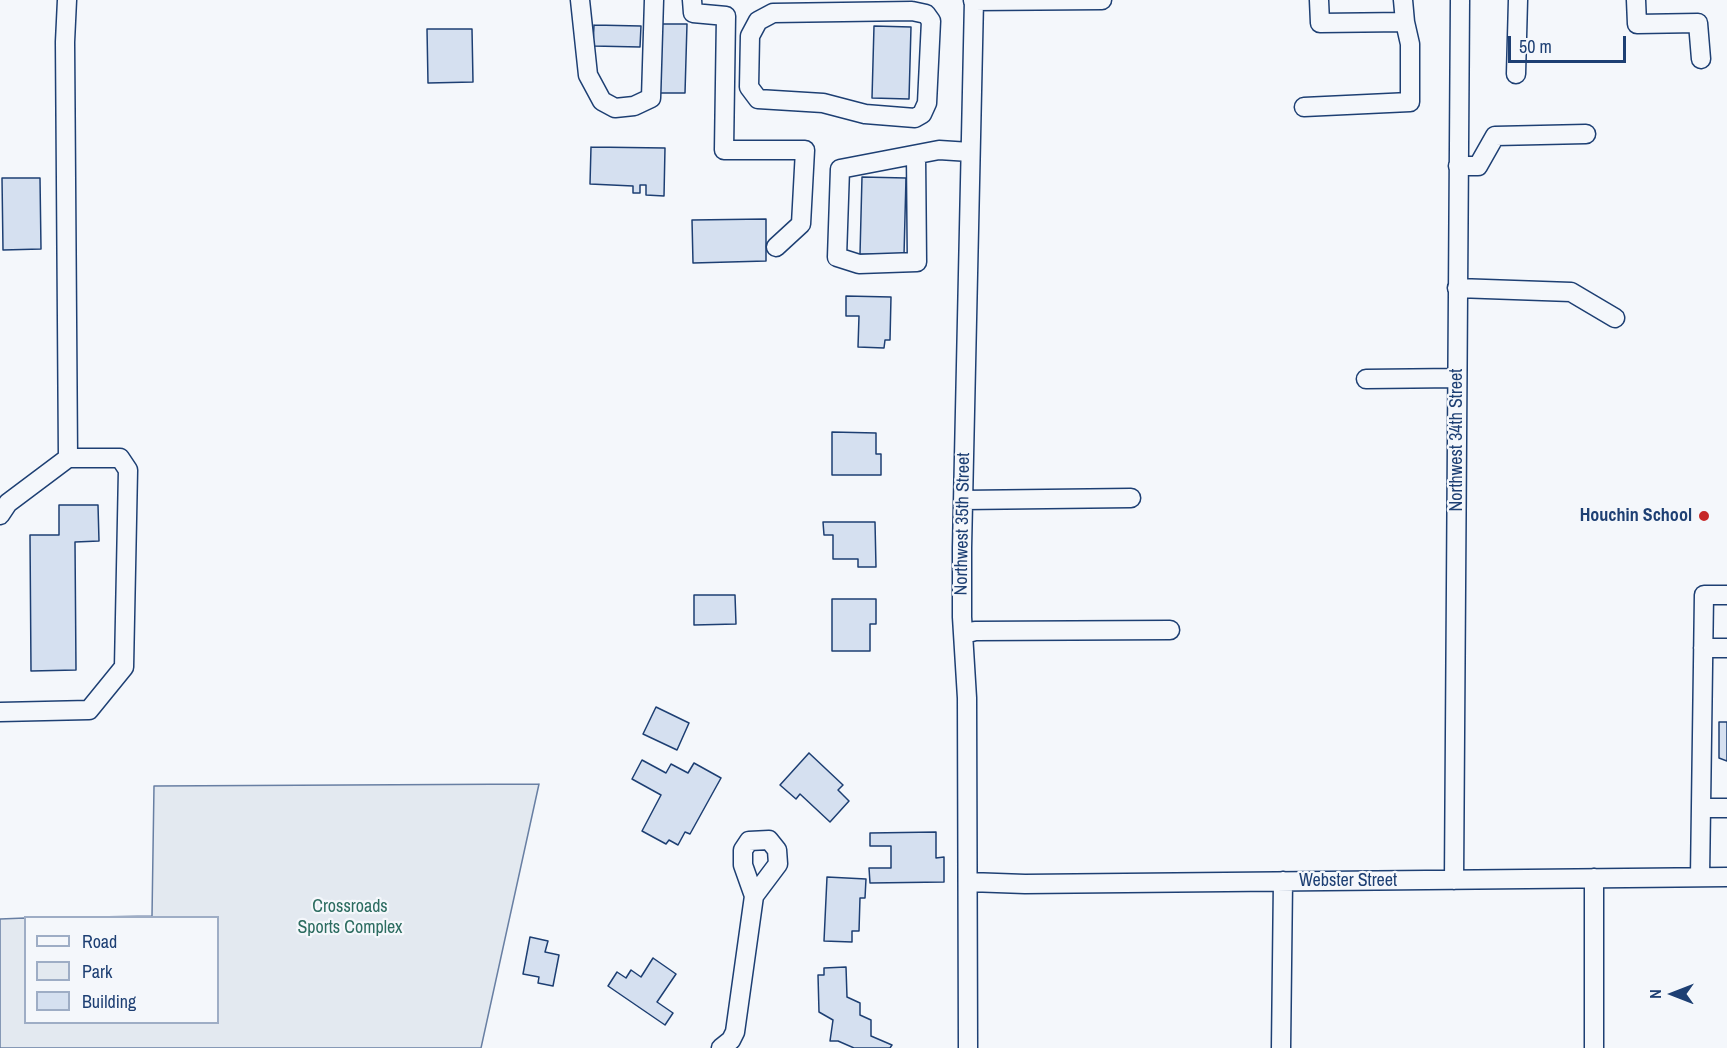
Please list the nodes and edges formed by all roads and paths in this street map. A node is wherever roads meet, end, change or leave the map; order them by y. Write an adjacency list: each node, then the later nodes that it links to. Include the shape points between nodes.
1 (67, 0): 27 (street)
2 (580, 0): 3 (street, via 588,75 602,101 615,108 651,99)
3 (654, 0)
4 (692, 0): 22 (street, via 693,13 726,16 724,150 805,150 801,224)
5 (1102, 0): 12 (street)
6 (1318, 0): 14 (street, via 1320,23)
7 (1403, 0): 14 (street)
8 (1460, 0): 21 (street, Northwest 34th Street)
9 (1518, 0): 16 (street)
10 (1636, 0): 15 (street, via 1637,24 1698,23)
11 (974, 1): 12 (street); 19 (street, Northwest 35th Street)
12 (1031, 1)
13 (839, 6): 13 (street, via 773,13 758,21 750,36 749,87 758,99 823,103 865,114 915,118 922,114 927,103 931,21 926,14)
14 (1405, 22): 17 (street, via 1410,44 1410,102)
15 (1701, 59)
16 (1516, 74)
17 (1304, 107)
18 (1586, 134): 21 (street, via 1495,136 1478,166)
19 (970, 152): 20 (street, via 939,150); 29 (street, Northwest 35th Street)
20 (916, 155): 20 (street, via 840,169 837,257 859,264 917,262)
21 (1458, 166): 23 (street, Northwest 34th Street)
22 (776, 247)
23 (1457, 288): 24 (street, via 1571,291); 25 (street, Northwest 34th Street)
24 (1615, 318)
25 (1457, 378): 26 (street); 42 (street, Northwest 34th Street)
26 (1366, 379)
27 (68, 458): 30 (street, via 8,503); 36 (street, via 120,458 128,470 124,667 89,710)
28 (1131, 498): 29 (street)
29 (963, 500): 33 (street, Northwest 35th Street)
30 (0, 514)
31 (1727, 595): 34 (street, via 1704,595)
32 (1170, 630): 33 (street)
33 (964, 634): 44 (street, Northwest 35th Street)
34 (1703, 648): 35 (street); 37 (street)
35 (1727, 648)
36 (0, 712)
37 (1701, 808): 38 (street); 39 (street)
38 (1727, 808)
39 (1700, 877): 40 (street, Webster Street); 41 (street, Webster Street)
40 (1727, 877)
41 (1594, 878): 42 (street, Webster Street); 49 (street)
42 (1454, 879): 43 (street, Webster Street)
43 (1283, 881): 44 (street, Webster Street); 48 (street)
44 (969, 882): 47 (street, Northwest 35th Street)
45 (754, 896): 46 (street, via 735,1032)
46 (725, 1047)
47 (968, 1048)
48 (1281, 1048)
49 (1594, 1048)

